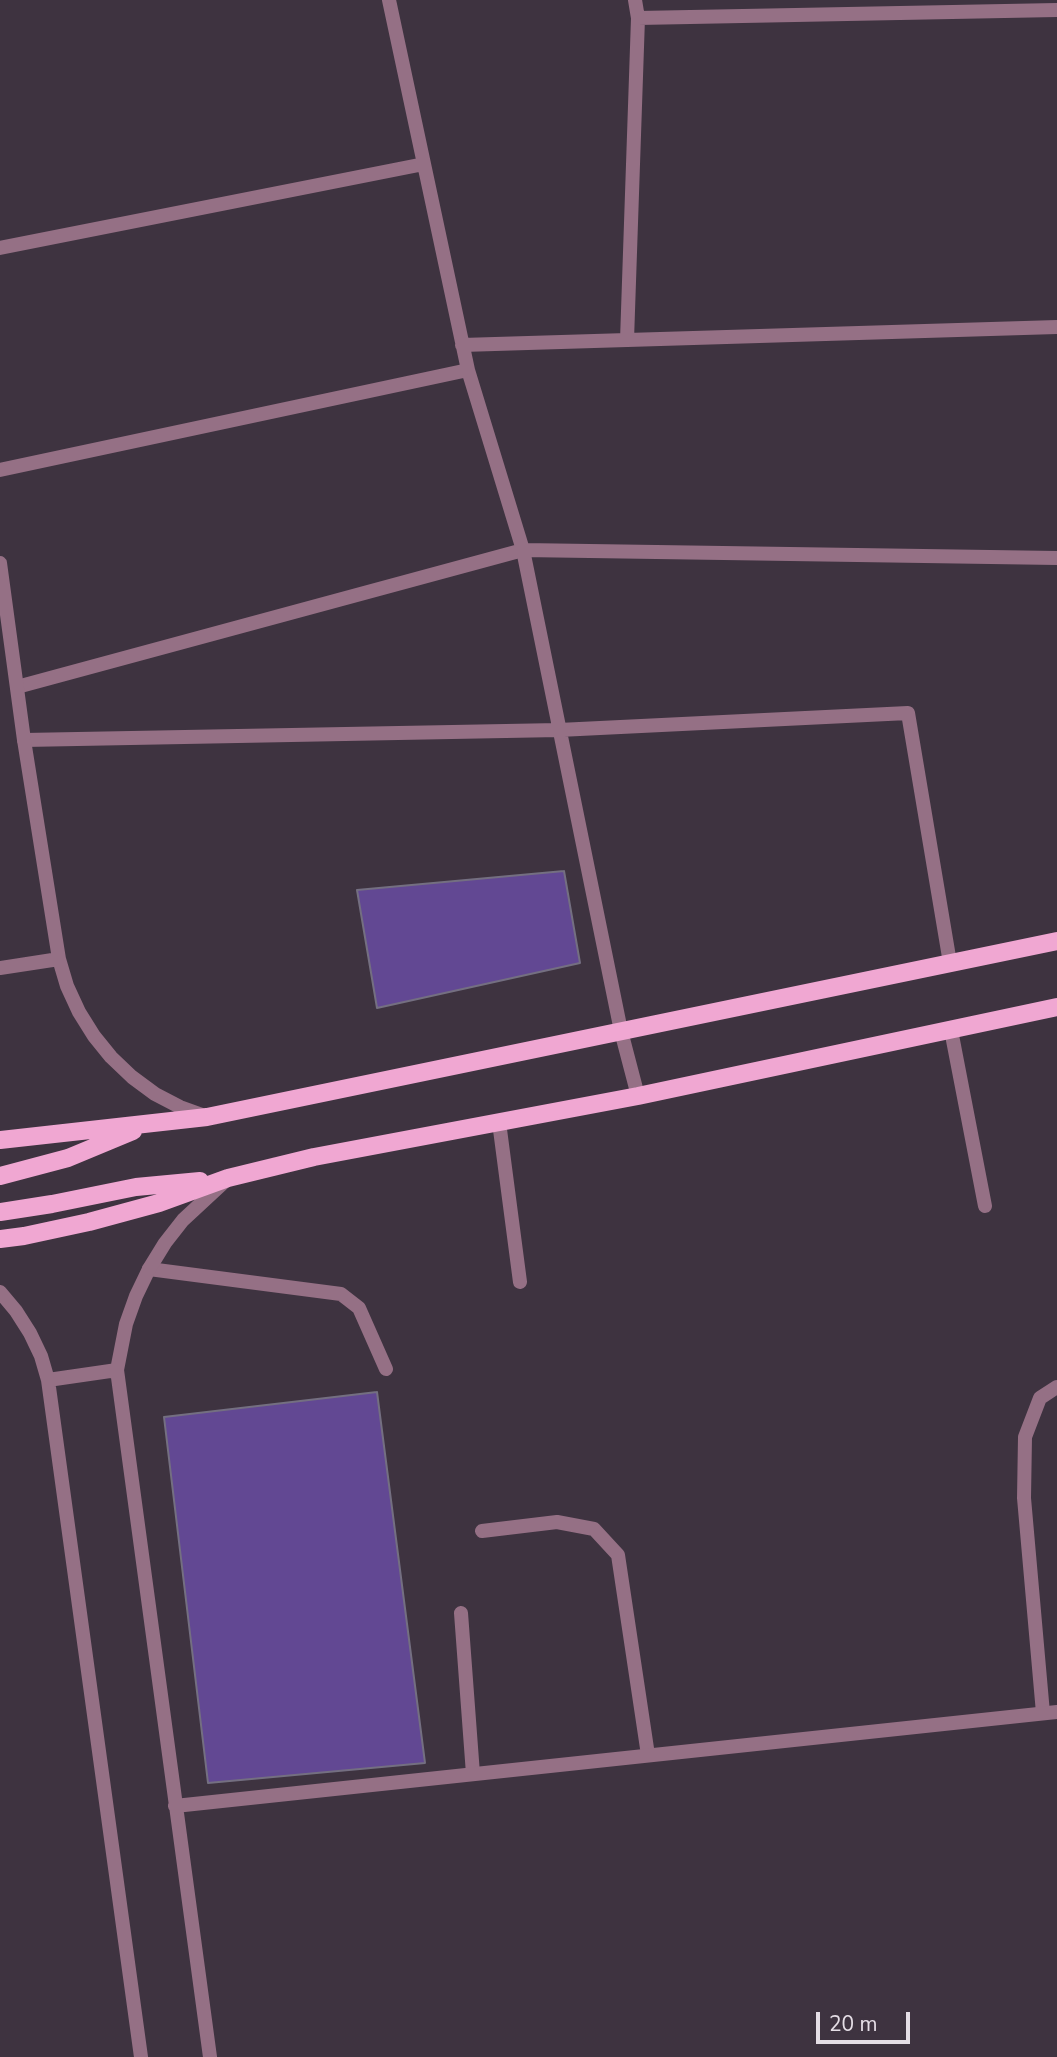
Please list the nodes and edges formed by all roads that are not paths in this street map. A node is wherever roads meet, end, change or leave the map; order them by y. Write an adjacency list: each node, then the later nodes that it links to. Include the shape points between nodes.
1 (389, 0): 5 (street)
2 (635, 0): 4 (street)
3 (1057, 10): 4 (street)
4 (638, 18): 8 (street)
5 (424, 164): 6 (street); 9 (street)
6 (0, 248)
7 (1057, 327): 8 (street)
8 (628, 340): 9 (street)
9 (462, 345): 10 (street)
10 (468, 370): 11 (street); 12 (street)
11 (0, 470)
12 (523, 550): 13 (street); 15 (street); 16 (street)
13 (1057, 558)
14 (0, 563): 15 (street)
15 (17, 687): 17 (street)
16 (559, 730): 17 (street); 20 (street, via 908,713); 24 (street)
17 (24, 740): 19 (street)
18 (1057, 941): 20 (main road)
19 (59, 959): 21 (street); 26 (street, via 79,1012 111,1057 155,1094)
20 (950, 963): 24 (main road)
21 (0, 968)
22 (1057, 1007): 23 (main road)
23 (951, 1030): 25 (main road); 32 (street)
24 (621, 1031): 25 (street); 26 (main road)
25 (638, 1096): 27 (main road)
26 (207, 1117): 28 (main road)
27 (499, 1122): 31 (main road); 36 (street)
28 (146, 1125): 29 (main road); 30 (main road, via 68,1157)
29 (0, 1140)
30 (0, 1176)
31 (228, 1178): 33 (main road, via 136,1187); 34 (main road, via 89,1222); 35 (street, via 183,1220)
32 (985, 1206)
33 (0, 1212)
34 (0, 1239)
35 (149, 1269): 38 (street, via 341,1294 359,1308); 39 (street, via 126,1324)
36 (520, 1282)
37 (0, 1292): 40 (street, via 30,1332)
38 (386, 1369)
39 (117, 1370): 40 (street); 47 (street)
40 (48, 1380): 48 (street)
41 (1057, 1387): 44 (street, via 1040,1398 1025,1437 1024,1498)
42 (482, 1531): 45 (street, via 557,1522 594,1530 618,1555)
43 (461, 1613): 46 (street)
44 (1050, 1712): 45 (street)
45 (648, 1755): 46 (street)
46 (473, 1774): 47 (street)
47 (175, 1806): 49 (street)
48 (141, 2057)
49 (210, 2057)

